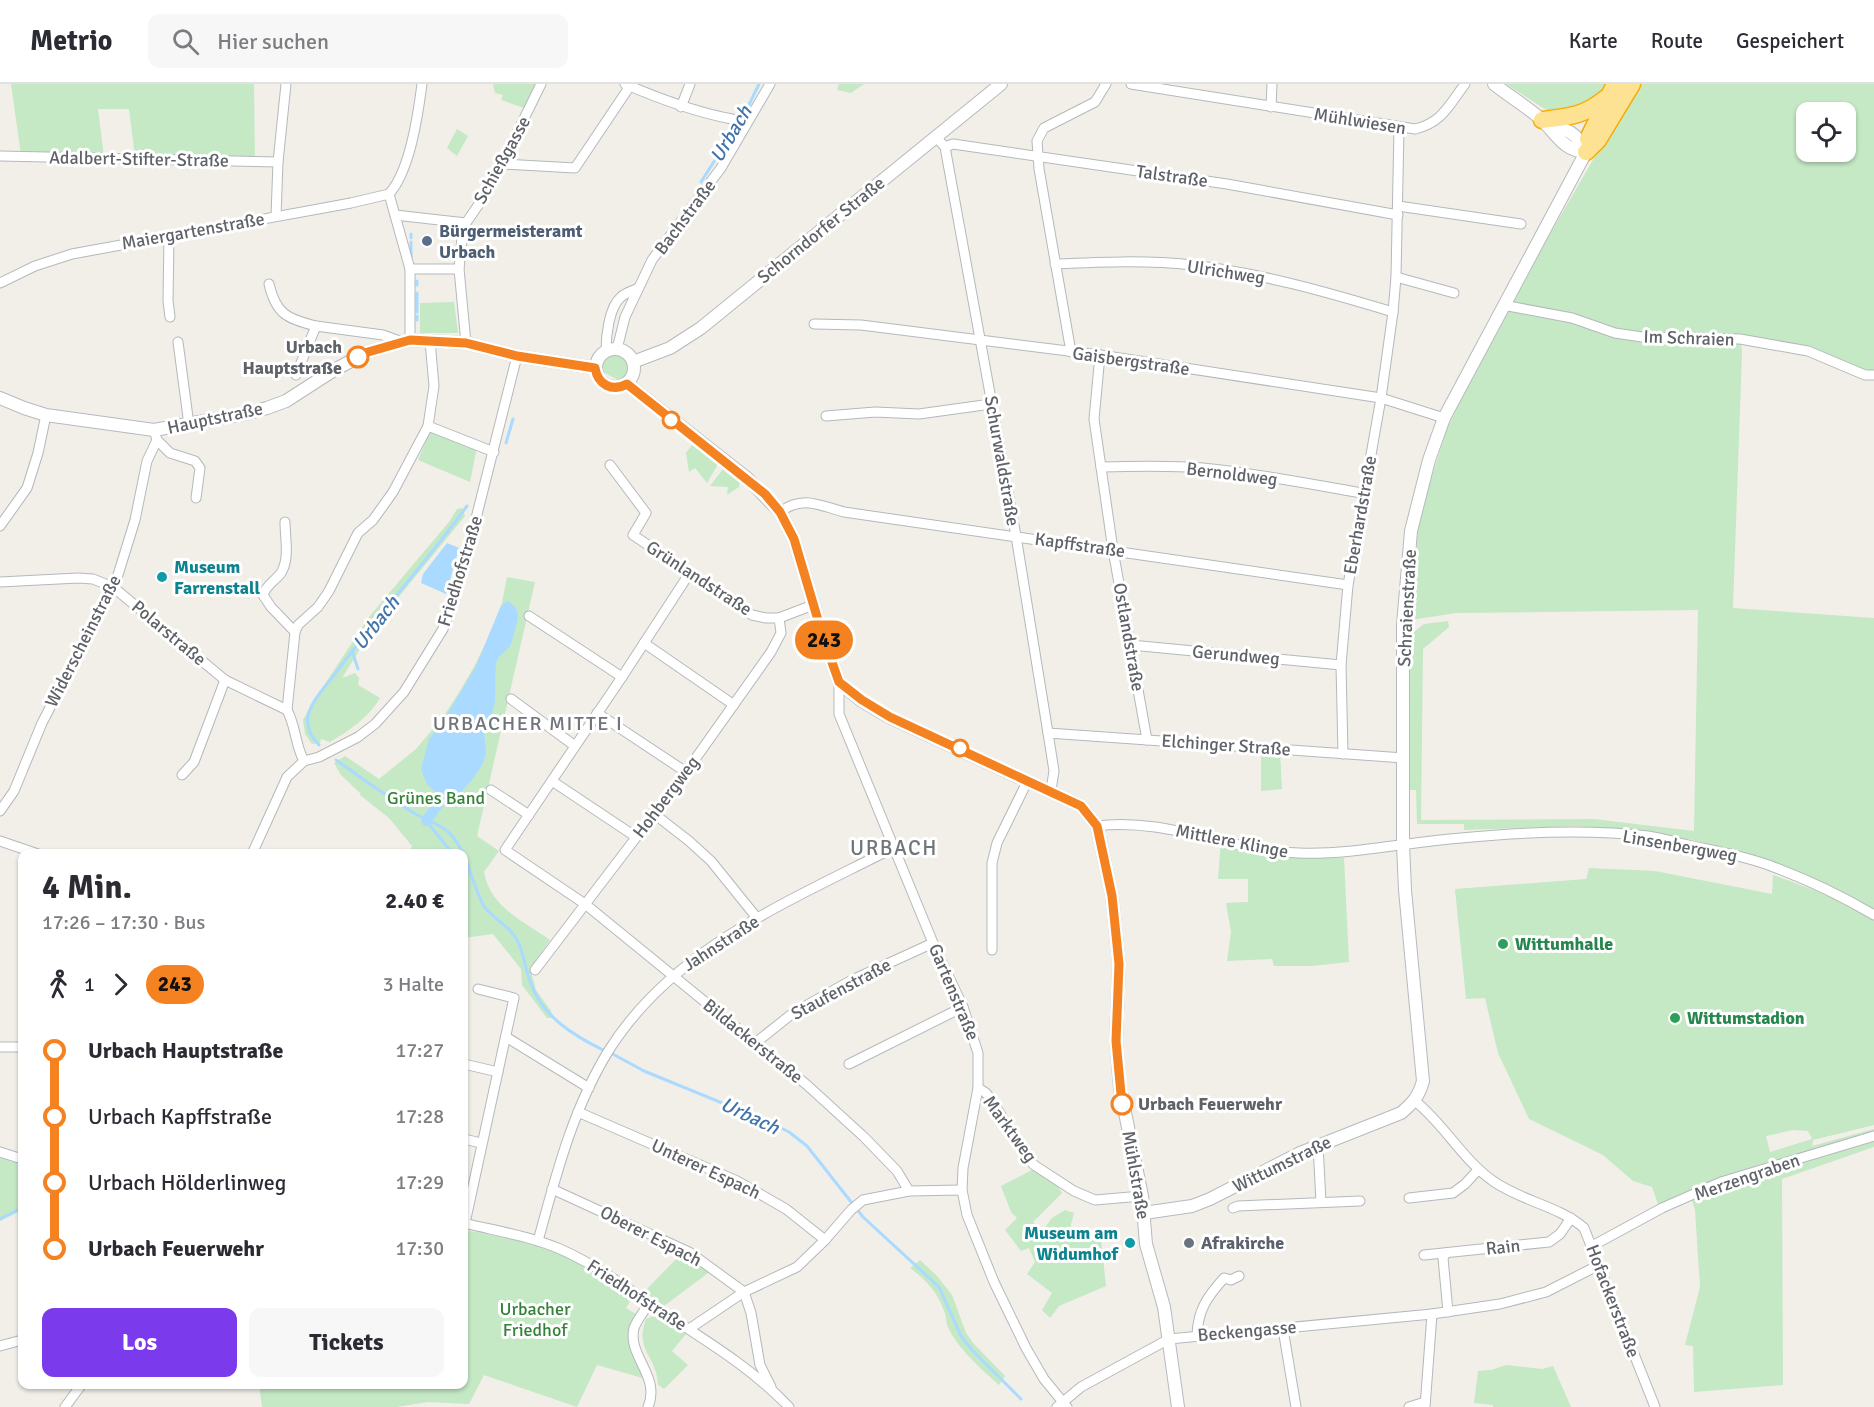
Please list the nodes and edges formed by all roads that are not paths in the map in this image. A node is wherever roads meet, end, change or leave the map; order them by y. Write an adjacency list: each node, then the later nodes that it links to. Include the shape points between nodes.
1 (286, 84): 25 (street)
2 (422, 84): 27 (street, via 410,148)
3 (541, 84): 26 (street, Schießgasse)
4 (690, 84): 15 (street)
5 (770, 84): 40 (street, Bachstraße, via 721,168 652,260)
6 (1001, 84): 20 (street, Schorndorfer Straße)
7 (1106, 84): 24 (street, via 1095,102 1044,128 1037,141)
8 (1131, 84): 16 (street, Mühlwiesen)
9 (1272, 84): 16 (street)
10 (1465, 84): 19 (street, Mühlwiesen, via 1427,127)
11 (1494, 84): 18 (street)
12 (1632, 84): 22 (highway, via 1598,140)
13 (627, 85): 15 (street); 26 (street, via 574,168)
14 (1612, 90): 18 (highway, via 1594,108 1575,117); 22 (highway, via 1588,135)
15 (681, 107): 17 (street)
16 (1271, 107): 19 (street, Mühlwiesen)
17 (732, 118)
18 (1542, 120): 22 (street, via 1566,129 1581,140)
19 (1399, 128): 28 (street, Eberhardstraße)
20 (936, 136): 21 (street, Schurwaldstraße); 56 (street, Schorndorfer Straße, via 701,328 670,348)
21 (945, 147): 24 (street, Talstraße, via 953,144); 49 (street, Schurwaldstraße)
22 (1586, 152): 42 (street, Schraienstraße)
23 (0, 156): 25 (street, Adalbert-Stifter-Straße)
24 (1037, 157): 28 (street, Talstraße); 34 (street)
25 (278, 162): 30 (street)
26 (502, 164): 31 (street, Schießgasse)
27 (389, 194): 29 (street); 30 (street, Maiergartenstraße)
28 (1398, 210): 32 (street, Talstraße); 37 (street, Eberhardstraße)
29 (395, 215): 31 (street); 35 (street)
30 (276, 216): 33 (street, Maiergartenstraße)
31 (466, 224): 36 (street, Schießgasse)
32 (1521, 224)
33 (169, 236): 38 (street, Maiergartenstraße, via 72,254); 44 (street)
34 (1055, 264): 43 (street, Ulrichweg, via 1123,261 1192,265 1263,278); 53 (street)
35 (410, 269): 36 (street); 47 (street)
36 (459, 269): 51 (street, Schießgasse)
37 (1396, 277): 41 (street); 43 (street, Eberhardstraße)
38 (0, 283)
39 (269, 284): 46 (street, via 272,298 285,316)
40 (638, 288): 52 (street, Bachstraße); 52 (street, Bachstraße, via 620,297 610,317 606,334)
41 (1454, 293)
42 (1503, 305): 59 (street, Im Schraien, via 1641,337 1740,339 1808,351 1865,375); 66 (street, Schraienstraße)
43 (1393, 312): 62 (street, Eberhardstraße)
44 (170, 317)
45 (814, 324): 49 (street, Gaisbergstraße, via 861,325)
46 (316, 326): 47 (street); 58 (street)
47 (406, 341): 48 (street, Hauptstraße); 67 (street, Hauptstraße, via 368,352 286,401)
48 (430, 341): 51 (street, Hauptstraße); 68 (street, via 434,386)
49 (980, 341): 53 (street, Gaisbergstraße); 63 (street, Schurwaldstraße)
50 (178, 342): 67 (street)
51 (466, 343): 54 (street, Hauptstraße)
52 (611, 350): 56 (street, via 627,353); 57 (street, via 598,358)
53 (1071, 352): 55 (street, Gaisbergstraße)
54 (517, 356): 57 (street, Hauptstraße); 70 (street, Friedhofstraße)
55 (1100, 356): 62 (street, Gaisbergstraße); 72 (street, Ostlandstraße, via 1094,419)
56 (633, 362): 60 (street, via 633,374)
57 (595, 368): 60 (street, via 599,380 609,387)
58 (297, 375)
59 (1874, 375)
60 (627, 384): 75 (street, via 748,479)
61 (0, 398): 64 (street, Hauptstraße)
62 (1381, 398): 66 (street, Gaisbergstraße); 73 (street, Eberhardstraße)
63 (991, 404): 65 (street, via 919,414); 78 (street, Schurwaldstraße)
64 (46, 415): 69 (street, Hauptstraße); 77 (street, via 27,488)
65 (826, 416)
66 (1444, 418): 102 (street, Schraienstraße, via 1411,531 1403,625)
67 (189, 425): 69 (street, Hauptstraße)
68 (428, 426): 70 (street); 87 (street, via 393,492 358,533 329,591)
69 (156, 435): 74 (street, via 170,453 195,461 200,468); 83 (street, Widerscheinstraße)
70 (494, 452): 103 (street, Friedhofstraße, via 455,596 443,629 421,668 375,724 319,757)
71 (610, 465): 80 (street, Grünlandstraße, via 646,513 633,535)
72 (1101, 467): 73 (street, Bernoldweg, via 1202,468); 79 (street, Ostlandstraße)
73 (1362, 493): 82 (street, Eberhardstraße)
74 (196, 498)
75 (780, 512): 78 (street, Kapffstraße, via 791,504 810,503 844,512); 84 (street, via 794,539)
76 (285, 522): 87 (street, via 286,560 263,595)
77 (0, 526)
78 (1016, 536): 79 (street, Kapffstraße); 98 (street, Schurwaldstraße)
79 (1113, 550): 82 (street, Kapffstraße); 89 (street, Ostlandstraße)
80 (689, 574): 86 (street, Grünlandstraße, via 752,615); 88 (street)
81 (0, 582): 83 (street, via 78,578)
82 (1348, 585): 90 (street, Eberhardstraße)
83 (113, 587): 92 (street, Polarstraße); 110 (street, Widerscheinstraße, via 42,723 14,791)
84 (813, 605): 86 (street, Grünlandstraße); 93 (street)
85 (529, 616): 91 (street)
86 (780, 618): 95 (street, Hohbergweg, via 781,633 776,645)
87 (294, 632): 96 (street)
88 (644, 644): 91 (street); 95 (street)
89 (1131, 645): 90 (street, Gerundweg); 99 (street, Ostlandstraße)
90 (1341, 665): 101 (street, Eberhardstraße)
91 (622, 677): 97 (street)
92 (225, 680): 96 (street, Polarstraße); 105 (street, via 194,762)
93 (839, 682): 106 (street, Mühlstraße, via 890,717); 117 (street, Gartenstraße, via 839,714)
94 (511, 699): 100 (street)
95 (734, 705): 104 (street, Hohbergweg)
96 (287, 710): 103 (street)
97 (597, 713): 100 (street); 104 (street)
98 (1048, 733): 99 (street, Elchinger Straße); 109 (street, Schurwaldstraße, via 1054,771)
99 (1147, 740): 101 (street, Elchinger Straße)
100 (575, 746): 107 (street)
101 (1343, 754): 102 (street, Elchinger Straße)
102 (1404, 758): 116 (street, Schraienstraße)
103 (304, 761): 119 (street, Friedhofstraße, via 287,777)
104 (686, 771): 111 (street, Hohbergweg)
105 (182, 774)
106 (1028, 780): 109 (street, Mühlstraße); 124 (street, via 997,843 992,863)
107 (552, 781): 112 (street); 114 (street)
108 (491, 790): 112 (street)
109 (1051, 790): 113 (street, Mühlstraße, via 1081,806)
110 (0, 811)
111 (653, 813): 114 (street, Hohbergweg); 122 (street, via 711,861)
112 (529, 815): 120 (street, Bildackerstraße, via 505,850)
113 (1097, 826): 116 (street, Mittlere Klinge, via 1142,824 1297,853); 150 (street, Mühlstraße, via 1112,896 1119,964 1116,1041 1120,1088)
114 (636, 837): 120 (street, Hohbergweg)
115 (0, 840): 118 (street)
116 (1403, 844): 121 (street, Linsenbergweg, via 1525,833 1649,836 1771,866); 138 (street, Schraienstraße, via 1423,1081)
117 (895, 847): 122 (street, Jahnstraße); 123 (street, Gartenstraße)
118 (24, 849)
119 (254, 849)
120 (585, 904): 125 (street, Hohbergweg); 126 (street, Bildackerstraße)
121 (1874, 915)
122 (757, 918): 126 (street, Jahnstraße)
123 (933, 943): 128 (street, Gartenstraße); 130 (street, Staufenstraße, via 852,980 793,1013)
124 (992, 950)
125 (535, 970)
126 (672, 976): 130 (street, Bildackerstraße); 136 (street, Jahnstraße, via 610,1048)
127 (478, 989): 129 (street, via 514,998)
128 (963, 1007): 133 (street); 137 (street, Gartenstraße, via 978,1053)
129 (506, 1037): 135 (street); 136 (street)
130 (754, 1044): 149 (street, Bildackerstraße, via 864,1137 897,1171)
131 (0, 1047): 132 (street)
132 (18, 1047)
133 (849, 1064)
134 (468, 1065): 135 (street)
135 (498, 1072): 142 (street)
136 (589, 1088): 139 (street, Jahnstraße)
137 (978, 1088): 148 (street, Gartenstraße); 150 (street, Marktweg, via 993,1102 1034,1165 1095,1200)
138 (1415, 1101): 143 (street, Wittumstraße, via 1401,1113); 146 (street, Hofackerstraße)
139 (578, 1112): 147 (street, Jahnstraße); 159 (street, Unterer Espach, via 737,1181 786,1209)
140 (1874, 1136): 161 (street, Merzengraben, via 1721,1182)
141 (468, 1140): 142 (street)
142 (481, 1143): 154 (street)
143 (1318, 1145): 153 (street); 156 (street, Wittumstraße, via 1210,1199 1192,1206)
144 (0, 1152): 145 (street)
145 (18, 1158)
146 (1478, 1170): 151 (street, via 1454,1193); 157 (street, Hofackerstraße, via 1510,1193)
147 (552, 1189): 160 (street, Jahnstraße); 166 (street, Oberer Espach, via 689,1252)
148 (962, 1190): 149 (street); 179 (street, Gartenstraße, via 967,1215 994,1282 1032,1358)
149 (909, 1191): 159 (street, via 863,1200)
150 (1142, 1196): 156 (street, Mühlstraße)
151 (1409, 1198)
152 (1360, 1201): 153 (street)
153 (1321, 1202): 155 (street)
154 (468, 1204)
155 (1233, 1208)
156 (1144, 1213): 173 (street, Mühlstraße, via 1146,1244)
157 (1571, 1218): 161 (street, Hofackerstraße, via 1584,1228); 162 (street, Rain, via 1549,1242)
158 (468, 1224): 160 (street, Friedhofstraße)
159 (825, 1240): 166 (street, via 796,1267)
160 (538, 1241): 167 (street, Friedhofstraße, via 585,1262)
161 (1592, 1246): 164 (street, Hofackerstraße)
162 (1446, 1253): 163 (street, Rain); 168 (street, via 1443,1258)
163 (1424, 1255)
164 (1599, 1265): 168 (street, Beckengasse, via 1546,1292 1500,1305); 186 (street, Hofackerstraße)
165 (1239, 1276): 172 (street, via 1224,1278 1213,1291 1197,1317)
166 (744, 1292): 170 (street); 176 (street, via 760,1365)
167 (649, 1303): 170 (street, Friedhofstraße); 181 (street, via 634,1328 635,1348 650,1377)
168 (1448, 1312): 169 (street, Beckengasse)
169 (1432, 1314): 171 (street, Beckengasse); 178 (street)
170 (689, 1329): 176 (street, Friedhofstraße)
171 (1283, 1329): 172 (street, Beckengasse); 184 (street)
172 (1197, 1335): 173 (street, Beckengasse)
173 (1169, 1339): 179 (street, Beckengasse, via 1081,1387); 183 (street, Mühlstraße)
174 (18, 1341): 175 (street)
175 (0, 1346)
176 (771, 1388): 182 (street, Friedhofstraße)
177 (78, 1389): 180 (street)
178 (1425, 1404): 185 (street)
179 (1062, 1405)
180 (65, 1407)
181 (648, 1407)
182 (789, 1407)
183 (1178, 1407)
184 (1296, 1407)
185 (1409, 1407)
186 (1655, 1407)

